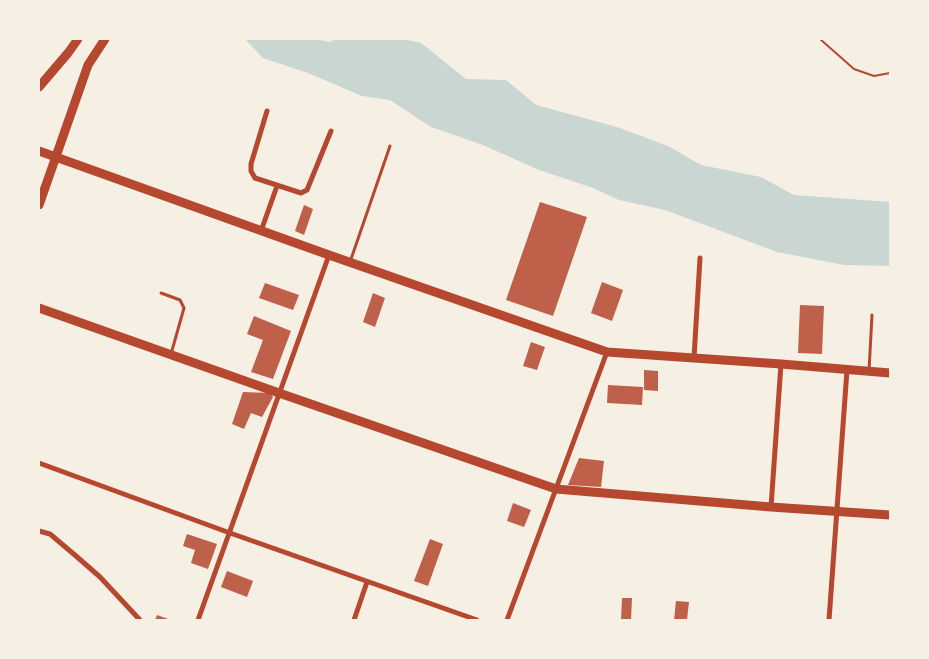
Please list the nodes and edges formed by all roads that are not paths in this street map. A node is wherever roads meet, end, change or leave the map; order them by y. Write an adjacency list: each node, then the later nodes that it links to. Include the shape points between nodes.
1 (78, 39): 3 (street)
2 (105, 39): 8 (street, via 88,64)
3 (39, 87)
4 (267, 110): 9 (street, via 250,164 255,178)
5 (331, 131): 9 (street, via 307,190 301,194)
6 (390, 146): 14 (lane)
7 (39, 151): 8 (street)
8 (55, 156): 10 (street); 11 (street)
9 (277, 186): 11 (street)
10 (39, 205)
11 (261, 231): 12 (street)
12 (329, 255): 14 (street); 25 (street)
13 (700, 258): 20 (street)
14 (350, 263): 18 (street)
15 (162, 293): 19 (lane, via 180,300 184,308)
16 (39, 308): 19 (street)
17 (872, 315): 23 (lane)
18 (607, 352): 20 (street); 27 (street)
19 (171, 354): 25 (street)
20 (694, 358): 21 (street)
21 (781, 364): 22 (street); 28 (street)
22 (847, 370): 23 (street); 29 (street)
23 (869, 371): 24 (street)
24 (890, 373)
25 (279, 393): 27 (street); 32 (street)
26 (39, 464): 32 (street)
27 (556, 488): 28 (street); 38 (street)
28 (771, 507): 29 (street)
29 (837, 511): 30 (street); 39 (street)
30 (890, 515)
31 (39, 531): 34 (street, via 50,534 100,577)
32 (230, 533): 33 (street); 35 (street)
33 (367, 582): 36 (street); 37 (street)
34 (140, 620)
35 (198, 620)
36 (354, 620)
37 (477, 620)
38 (507, 620)
39 (829, 620)

